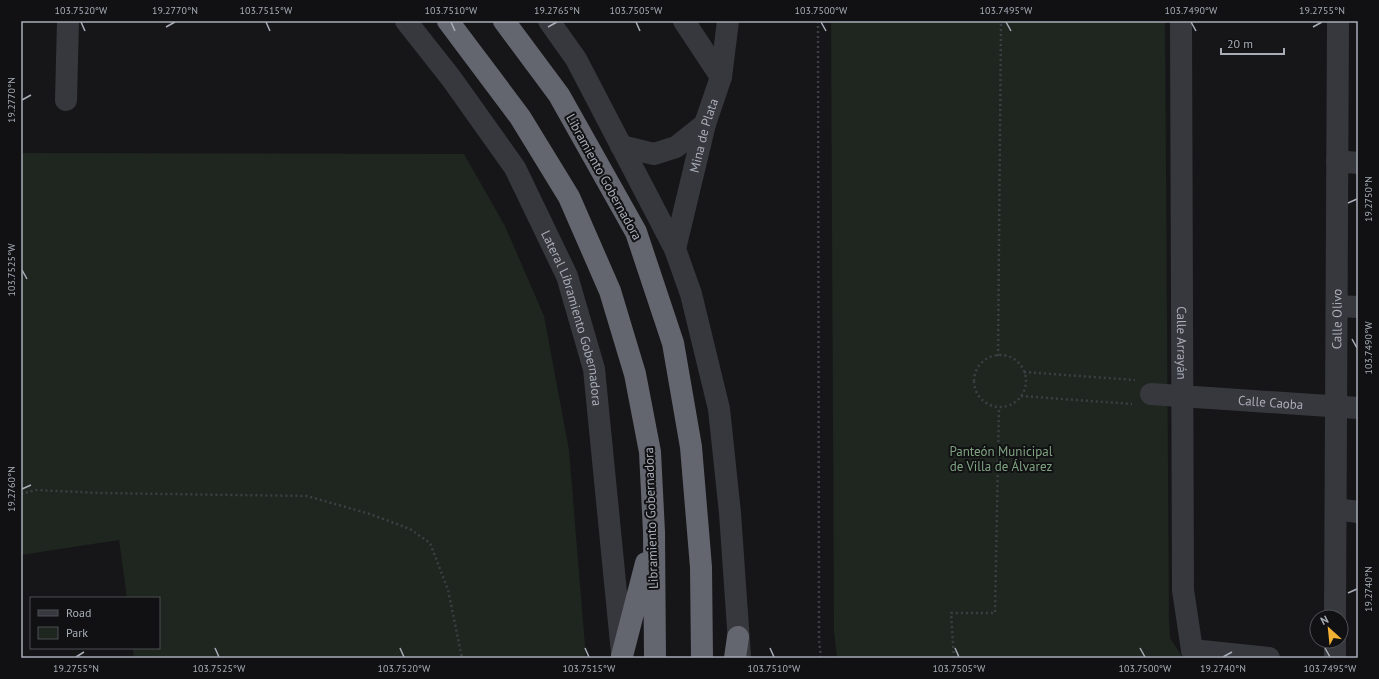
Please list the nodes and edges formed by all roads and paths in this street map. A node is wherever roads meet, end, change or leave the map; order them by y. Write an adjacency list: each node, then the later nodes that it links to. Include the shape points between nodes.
1 (68, 21): 13 (street)
2 (406, 21): 35 (street, Lateral Libramiento Gobernadora, via 451,78 515,168 567,276 594,369)
3 (448, 21): 31 (highway, Libramiento Gobernadora, via 520,117 569,197 610,291 635,374 650,452)
4 (504, 21): 38 (highway, Libramiento Gobernadora, via 558,95 636,232 673,343 691,448 701,568)
5 (549, 21): 15 (street, via 576,59)
6 (684, 21): 12 (street)
7 (728, 21): 12 (street, Mina de Plata)
8 (818, 21): 39 (path)
9 (1001, 21): 20 (path)
10 (1181, 21): 23 (street, Calle Arrayán)
11 (1338, 21): 16 (street, Calle Olivo)
12 (721, 76): 14 (street, Mina de Plata)
13 (66, 100)
14 (705, 124): 15 (street, via 676,147 654,154); 17 (street, Mina de Plata)
15 (622, 146): 17 (street)
16 (1348, 162): 18 (street, Calle Olivo)
17 (675, 249): 33 (street, via 691,294 719,409 730,512)
18 (1337, 306): 19 (street); 25 (street, Calle Olivo)
19 (1358, 308)
20 (998, 356): 21 (path, via 1014,360); 26 (path, via 990,357 977,368 974,386 983,401 990,406)
21 (1024, 372): 22 (path, via 1152,382); 24 (path)
22 (1151, 394): 23 (street, Calle Caoba); 24 (path, via 1150,405)
23 (1183, 395): 25 (street, Calle Caoba); 34 (street, Calle Arrayán, via 1183,590)
24 (1021, 396): 26 (path, via 1016,402)
25 (1336, 406): 27 (street, Calle Caoba); 29 (street, Calle Olivo)
26 (999, 407): 40 (path, via 995,613 950,613)
27 (1358, 408)
28 (21, 494): 36 (path, via 36,490 308,496 397,524 410,529 430,543 448,590)
29 (1336, 509): 30 (street); 32 (street, Calle Olivo)
30 (1358, 512)
31 (654, 532): 35 (highway); 37 (highway, Libramiento Gobernadora)
32 (1335, 609)
33 (737, 651)
34 (1199, 654): 41 (street)
35 (622, 657)
36 (462, 658)
37 (655, 658)
38 (702, 658)
39 (821, 658)
40 (954, 658)
41 (1269, 658)

